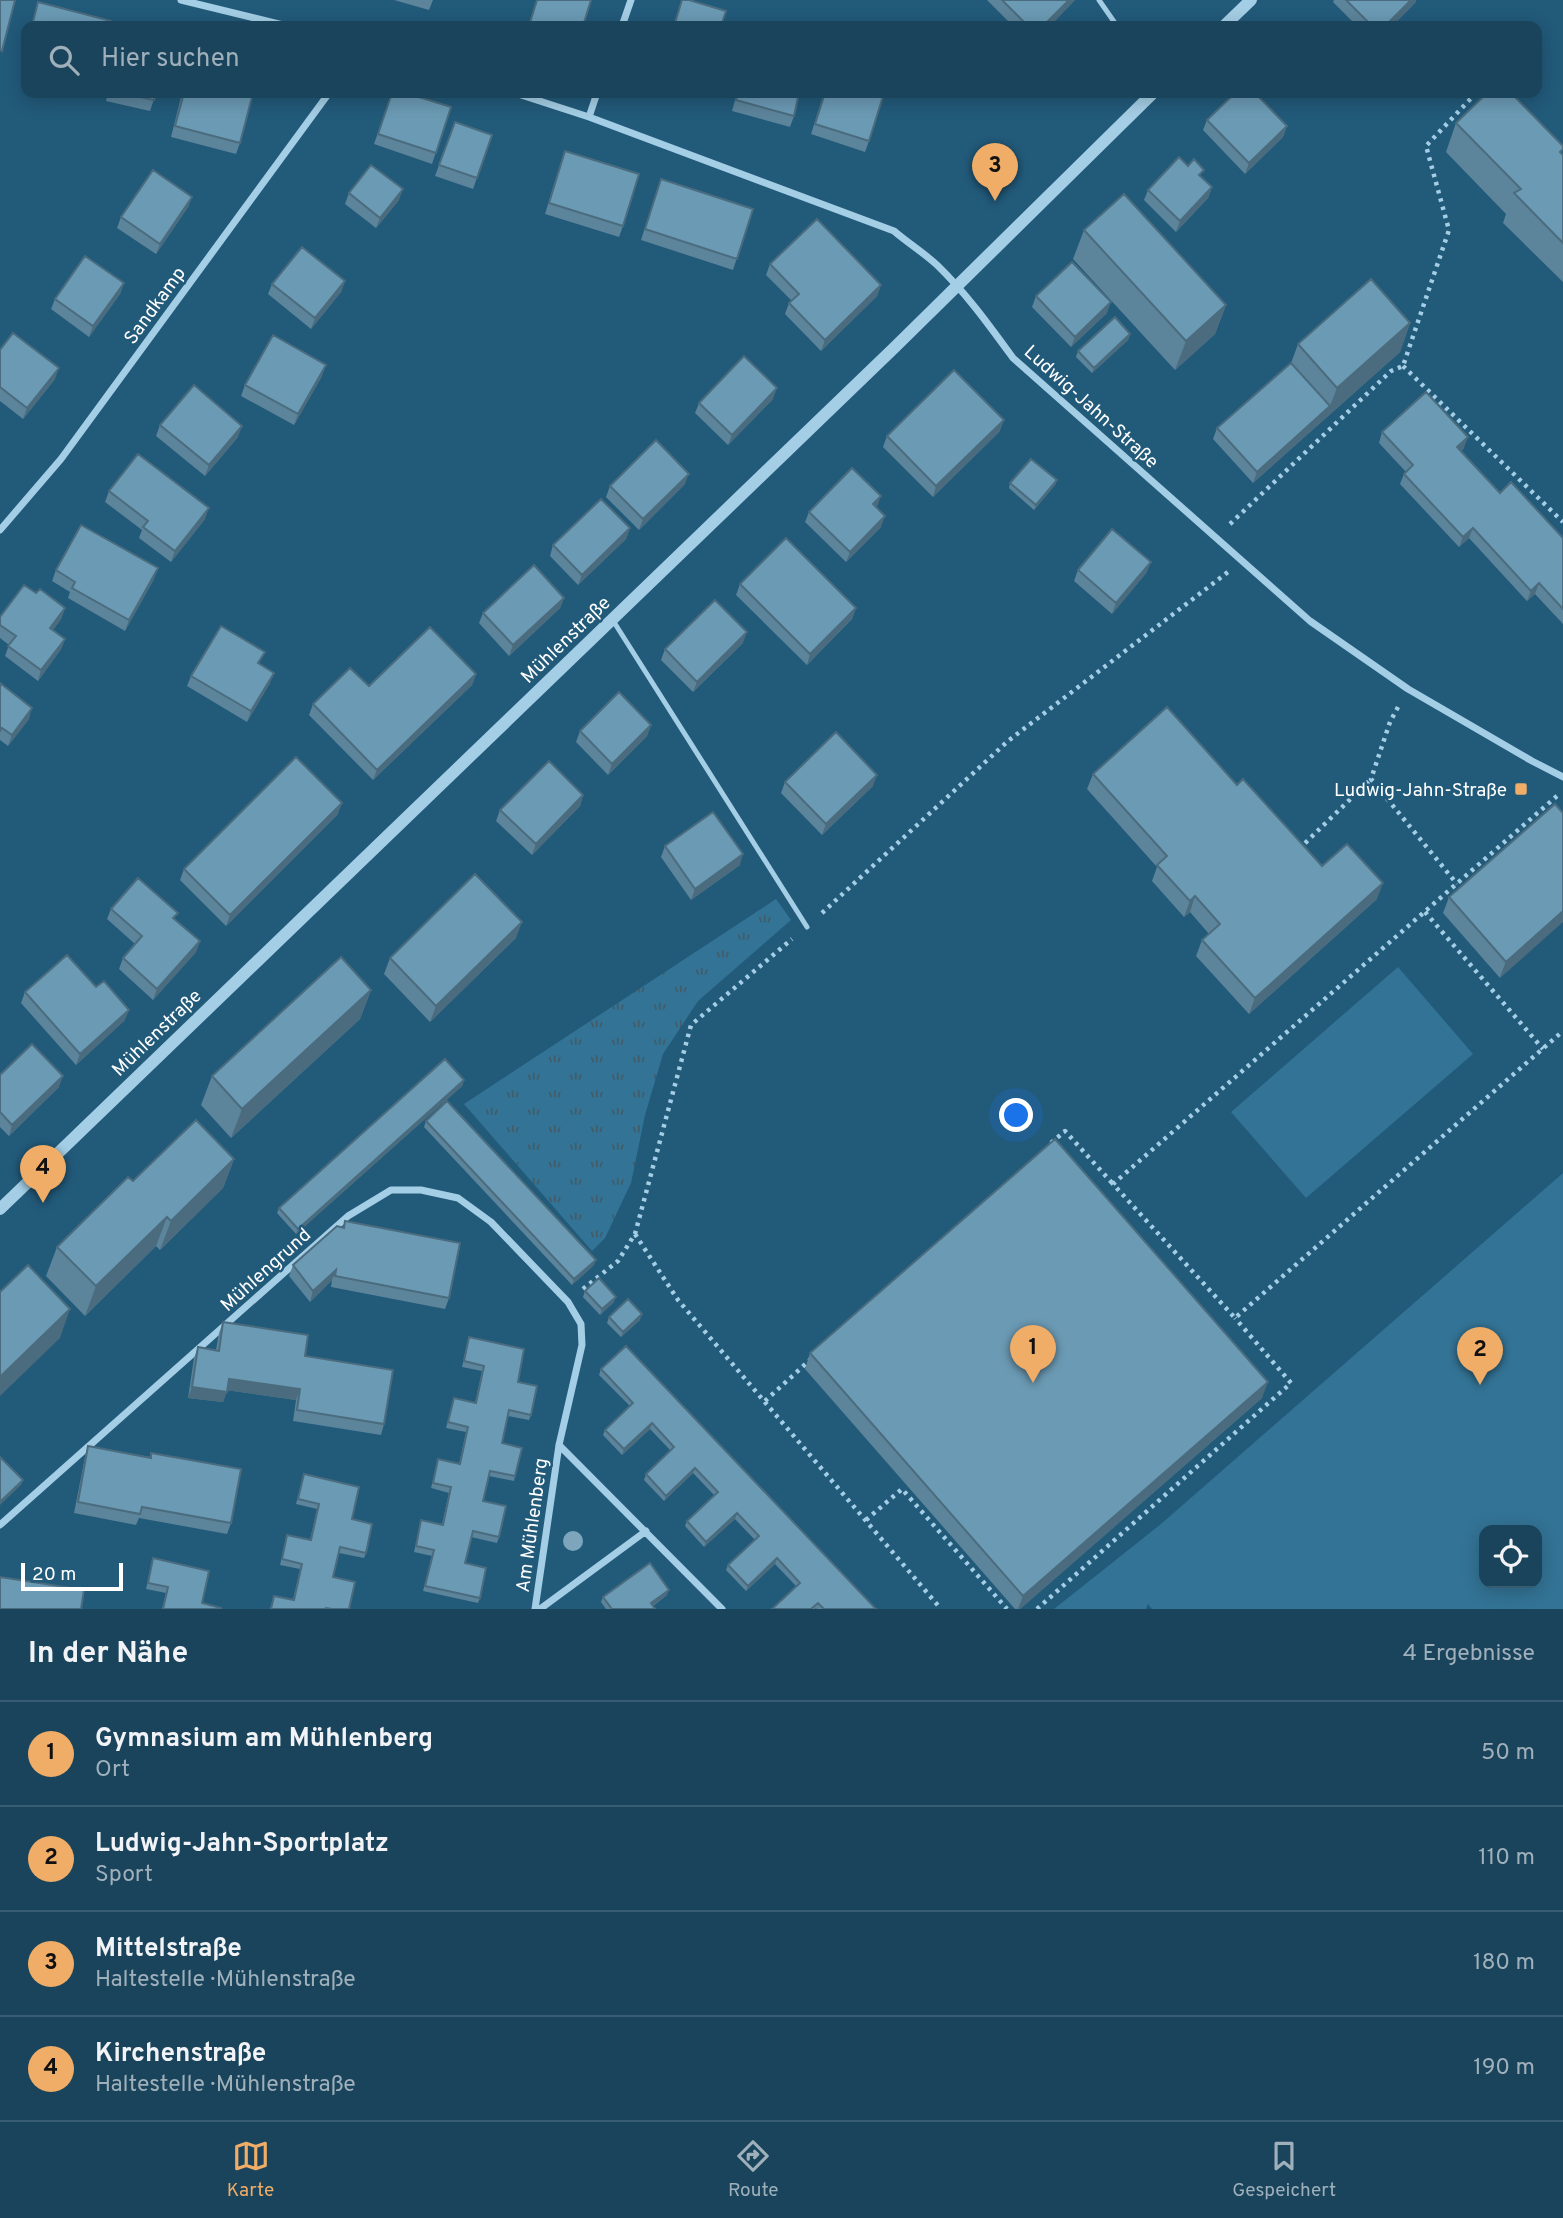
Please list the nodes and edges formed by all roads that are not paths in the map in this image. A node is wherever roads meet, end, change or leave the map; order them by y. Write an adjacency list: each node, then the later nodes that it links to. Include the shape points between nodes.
1 (181, 0): 5 (street)
2 (631, 0): 6 (street)
3 (1099, 0): 7 (lane)
4 (1251, 0): 8 (street)
5 (267, 21)
6 (624, 21)
7 (1114, 21)
8 (1229, 21)
9 (325, 98): 15 (street, Sandkamp, via 61,459)
10 (530, 98): 13 (street, Ludwig-Jahn-Straße)
11 (595, 98): 13 (street)
12 (1148, 98): 14 (street, Mühlenstraße)
13 (589, 117): 14 (street, Ludwig-Jahn-Straße, via 894,232)
14 (956, 286): 16 (street, Mühlenstraße); 17 (street, Ludwig-Jahn-Straße, via 1013,358 1310,621 1408,689)
15 (0, 530)
16 (612, 619): 18 (lane); 19 (street, Mühlenstraße)
17 (1563, 777)
18 (807, 927)
19 (0, 1209)
20 (568, 1302): 21 (street, Am Mühlenberg, via 581,1324 582,1345); 22 (street, Mühlengrund, via 491,1222 458,1198 421,1190 391,1190 348,1216)
21 (559, 1445): 23 (street, Am Mühlenberg); 24 (street, Am Mühlenberg)
22 (0, 1525)
23 (646, 1531): 25 (street, Am Mühlenberg); 26 (street, Am Mühlenberg)
24 (535, 1609)
25 (540, 1609)
26 (722, 1609)

